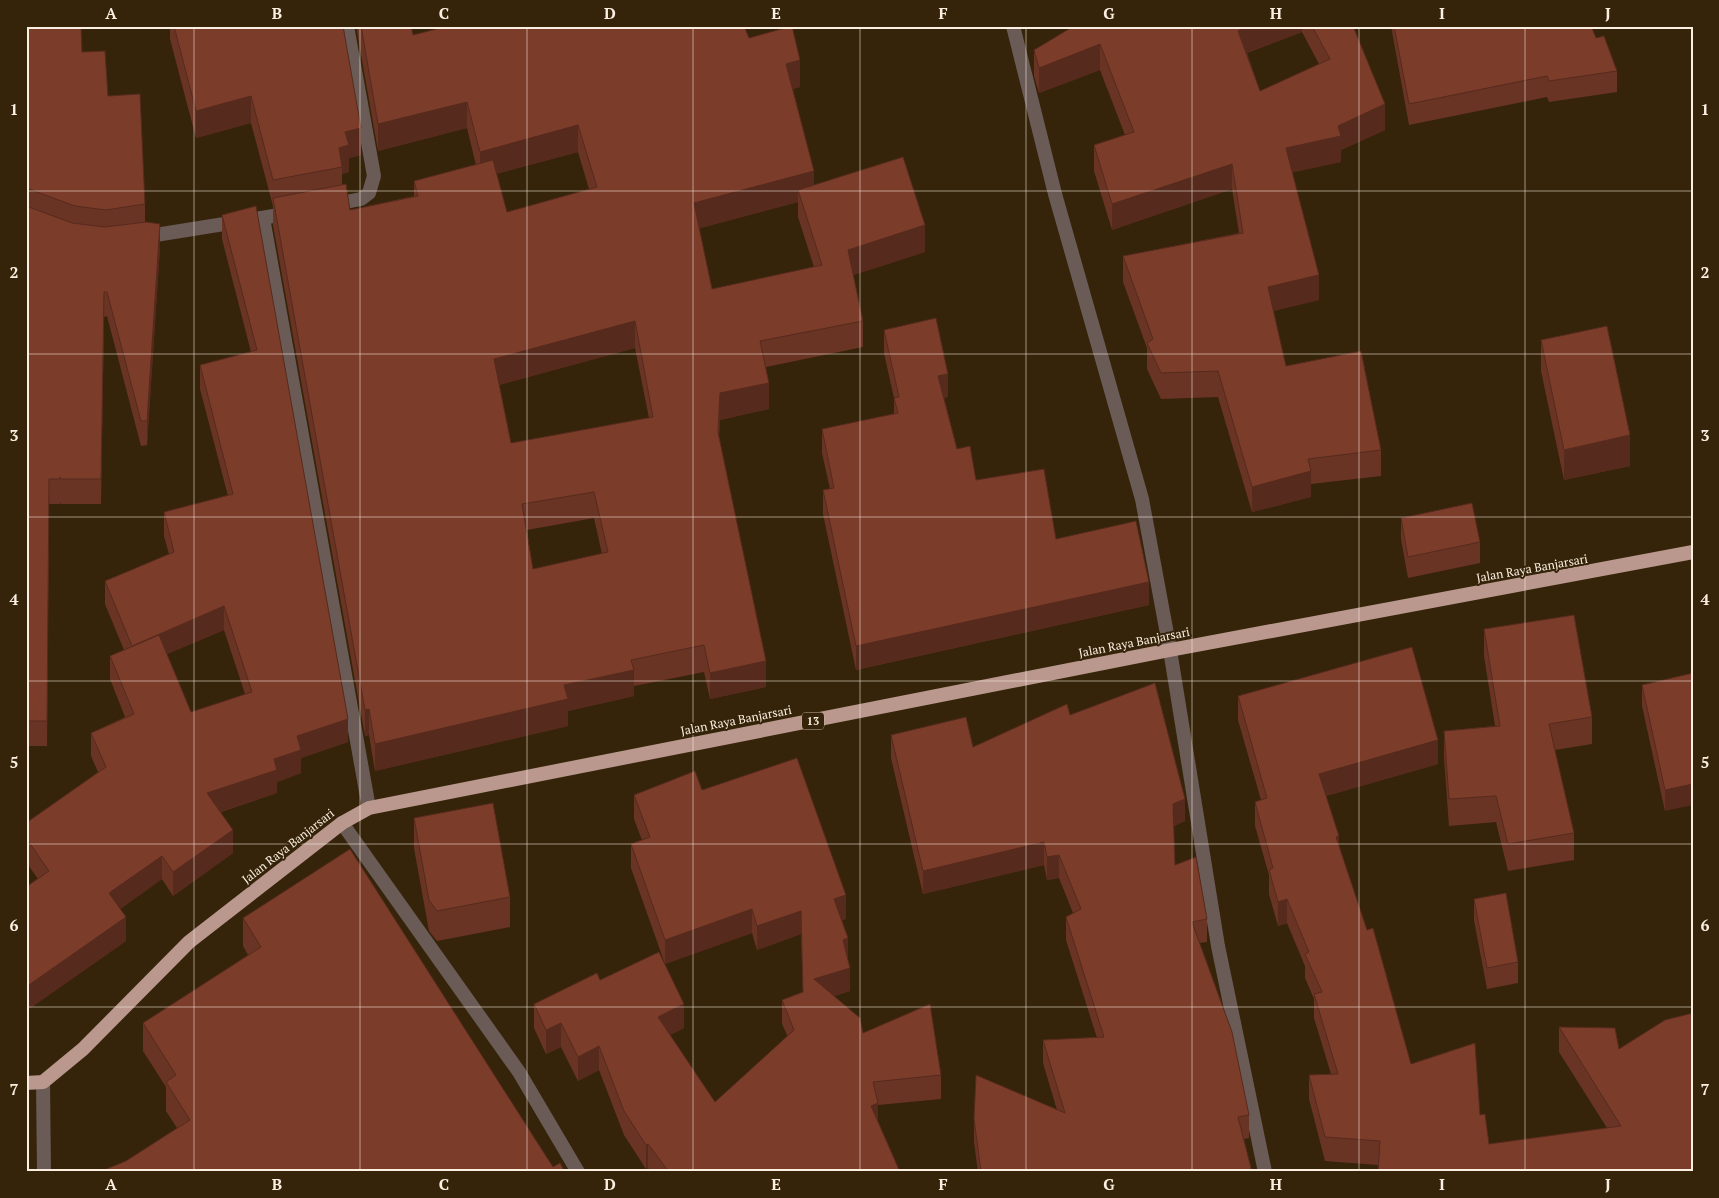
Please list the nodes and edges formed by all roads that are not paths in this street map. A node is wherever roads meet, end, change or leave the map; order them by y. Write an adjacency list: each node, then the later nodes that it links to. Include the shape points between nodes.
1 (347, 26): 3 (street, via 374,176 373,186 361,199)
2 (1014, 26): 6 (street, via 1055,194 1142,499)
3 (262, 218): 4 (street); 7 (street)
4 (133, 239)
5 (1693, 552): 6 (highway, Jalan Raya Banjarsari / 13)
6 (1170, 650): 7 (highway, Jalan Raya Banjarsari / 13); 13 (street, via 1218,946)
7 (369, 808): 8 (highway, Jalan Raya Banjarsari / 13)
8 (342, 823): 9 (highway, Jalan Raya Banjarsari / 13, via 189,942 83,1049); 12 (street, via 519,1072)
9 (43, 1082): 10 (highway); 11 (street)
10 (26, 1084)
11 (44, 1172)
12 (578, 1172)
13 (1266, 1172)

